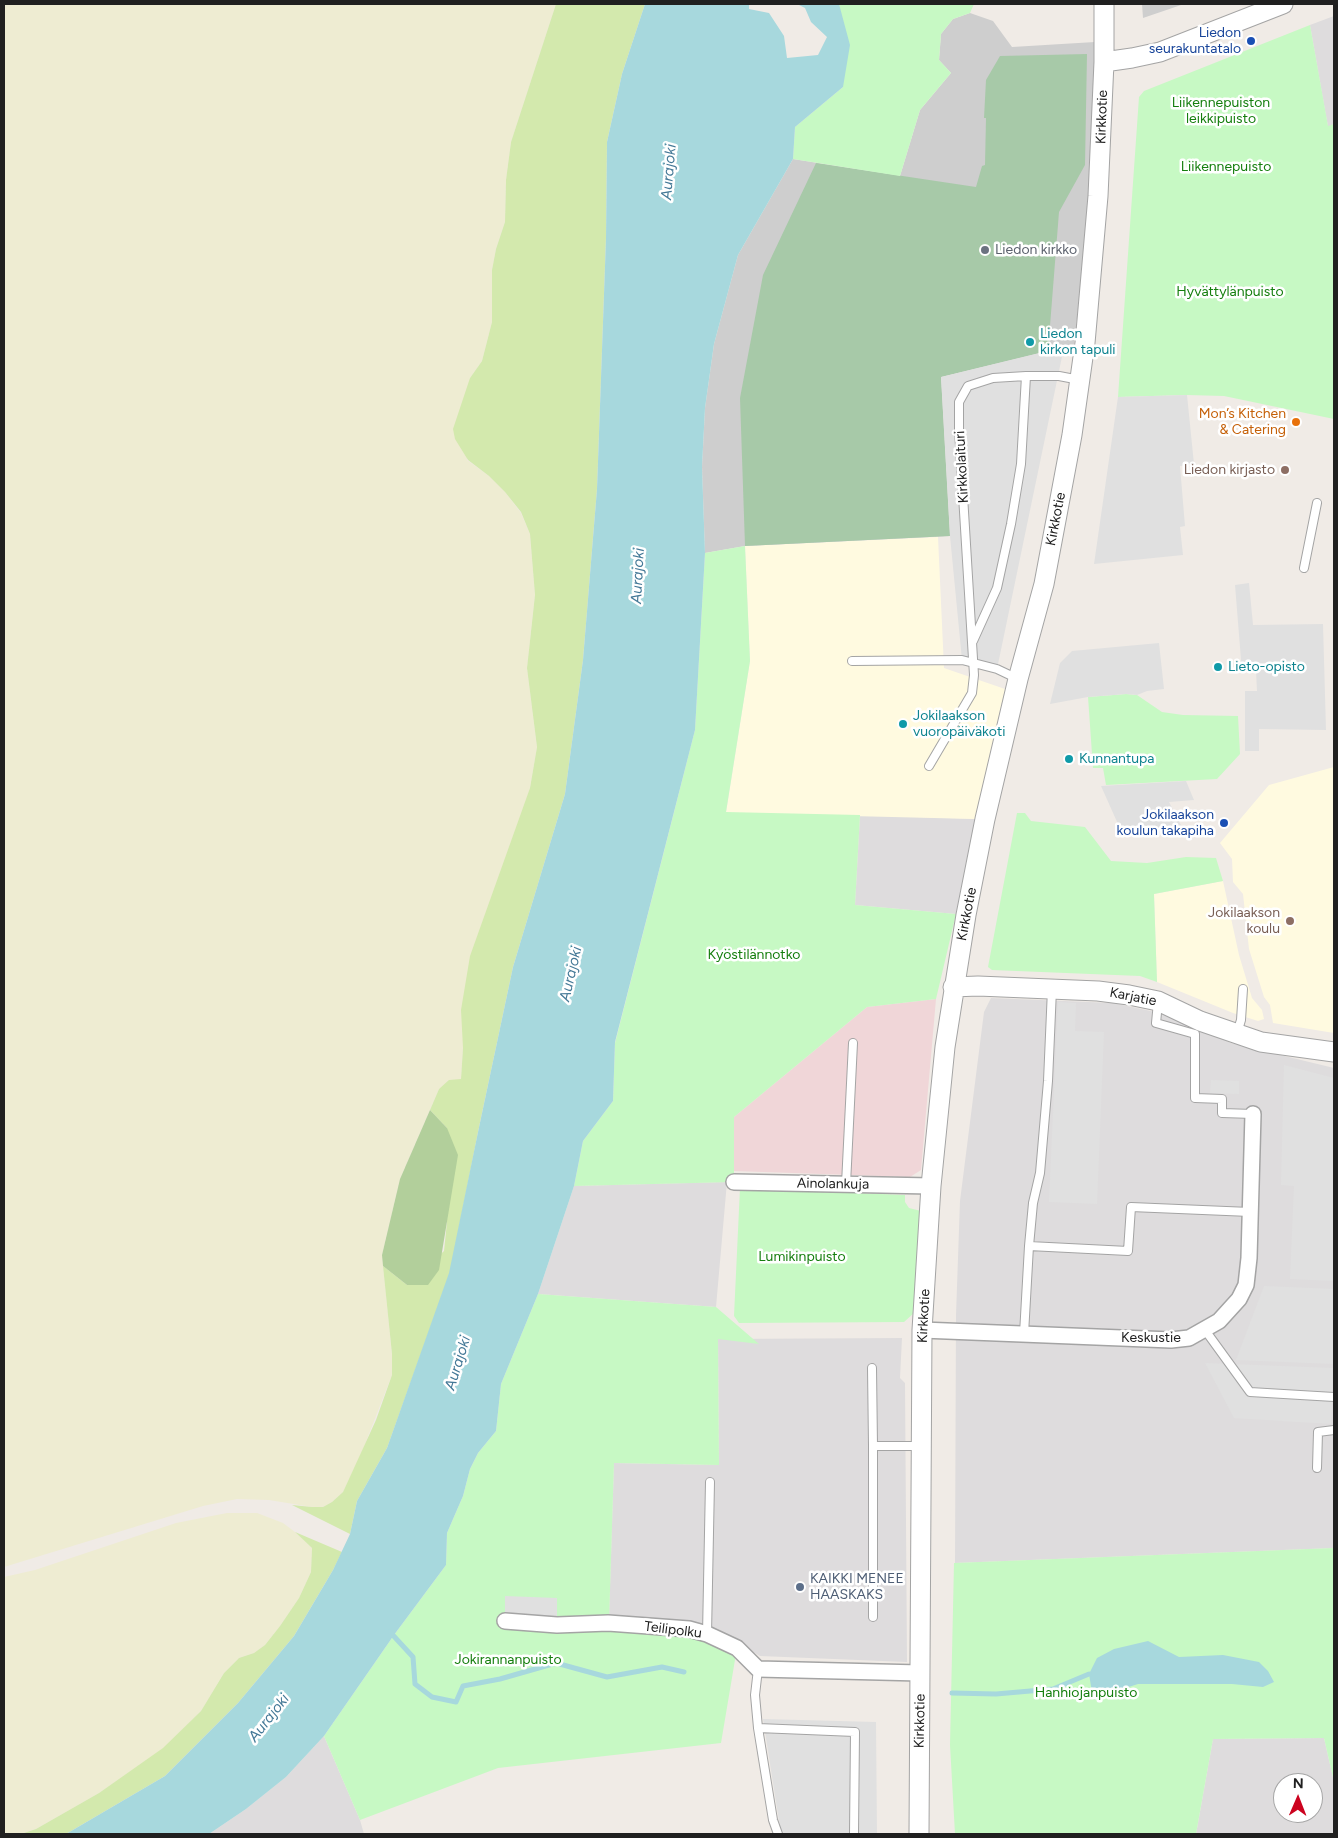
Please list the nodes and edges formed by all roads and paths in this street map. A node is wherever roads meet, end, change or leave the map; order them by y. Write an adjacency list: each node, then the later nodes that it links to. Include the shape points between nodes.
1 (1104, 4): 3 (street, Kirkkotie)
2 (1283, 4): 3 (street, via 1160,52)
3 (1104, 62): 5 (street, Kirkkotie, via 1098,196)
4 (1026, 376): 5 (lane, Kirkkolaituri); 8 (lane, via 1022,464 1011,524 997,588); 8 (lane, Kirkkolaituri, via 993,378 968,386 959,402)
5 (1080, 380): 11 (street, Kirkkotie, via 1044,584)
6 (1317, 503): 7 (lane)
7 (1304, 568)
8 (972, 643): 10 (lane, Kirkkolaituri)
9 (852, 661): 10 (lane, via 962,660)
10 (974, 663): 11 (lane); 12 (lane, Kirkkolaituri, via 972,693)
11 (1018, 679): 13 (street, Kirkkotie, via 985,820)
12 (929, 766)
13 (954, 987): 14 (street, Karjatie); 23 (street, Kirkkotie)
14 (1052, 989): 16 (street, Karjatie, via 1098,991); 25 (lane, via 1040,1173)
15 (1243, 989): 17 (lane)
16 (1158, 1001): 17 (street, Karjatie); 20 (lane, via 1156,1023 1196,1034 1194,1098 1222,1099 1222,1113)
17 (1237, 1035): 19 (street, Karjatie, via 1262,1042)
18 (853, 1043): 22 (lane)
19 (1334, 1052)
20 (1253, 1114): 24 (street, Keskustie)
21 (734, 1182): 22 (street, Ainolankuja)
22 (846, 1184): 23 (street, Ainolankuja)
23 (931, 1186): 26 (street, Kirkkotie)
24 (1250, 1212): 25 (lane, via 1132,1207 1128,1251); 27 (street, Keskustie, via 1246,1285 1230,1310)
25 (1029, 1246): 28 (lane)
26 (922, 1330): 28 (street, Keskustie); 33 (street, Kirkkotie)
27 (1205, 1330): 28 (street, Keskustie, via 1189,1338 1171,1340); 30 (lane, via 1250,1392)
28 (1024, 1334)
29 (872, 1368): 32 (lane)
30 (1334, 1397)
31 (1334, 1430): 34 (lane, via 1318,1432)
32 (873, 1446): 33 (lane); 36 (lane)
33 (922, 1446): 40 (street, Kirkkotie)
34 (1317, 1468)
35 (710, 1482): 38 (lane)
36 (873, 1617)
37 (505, 1621): 38 (street, Teilipolku, via 557,1625 608,1623 689,1629)
38 (707, 1634): 39 (street, Teilipolku, via 736,1648)
39 (758, 1669): 40 (street); 41 (lane, via 755,1695)
40 (920, 1673): 44 (street, Kirkkotie)
41 (758, 1728): 42 (lane); 43 (lane, via 855,1732)
42 (778, 1834)
43 (854, 1834)
44 (919, 1834)

